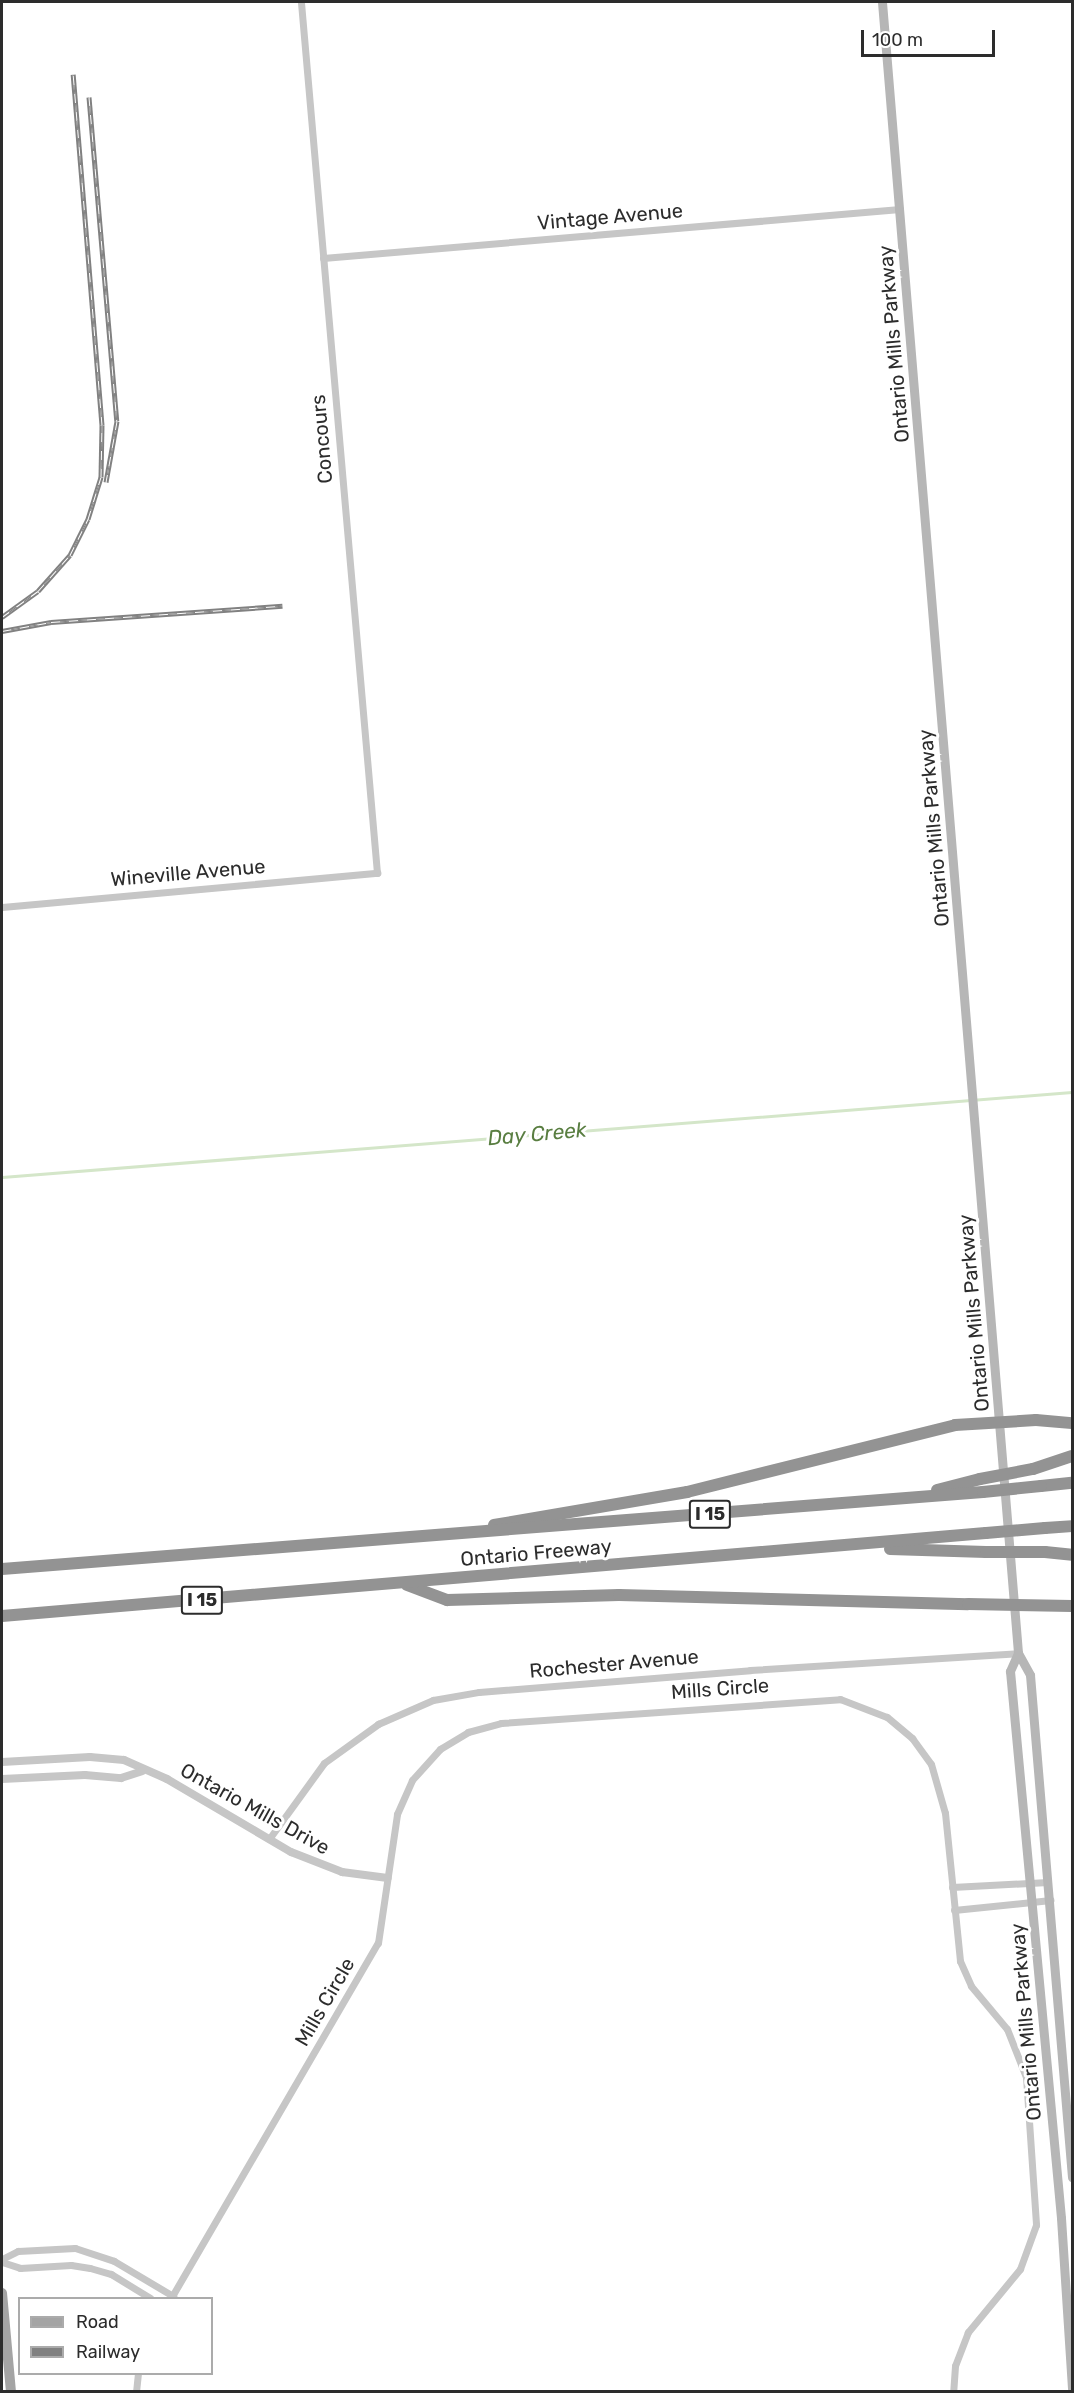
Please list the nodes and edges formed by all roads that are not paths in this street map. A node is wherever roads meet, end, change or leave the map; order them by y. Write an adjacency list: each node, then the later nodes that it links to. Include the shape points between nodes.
1 (301, 2): 4 (street, Concours)
2 (882, 2): 3 (main road, Ontario Mills Parkway)
3 (900, 209): 4 (street, Vintage Avenue); 21 (main road, Ontario Mills Parkway)
4 (323, 258): 5 (street, Concours)
5 (377, 873): 6 (street, Wineville Avenue)
6 (2, 907)
7 (1072, 1423): 12 (highway, bridge, via 995,1421 955,1425 687,1492)
8 (1072, 1456): 10 (highway, bridge, via 1033,1469)
9 (1072, 1484): 10 (highway, Ontario Freeway / I 15, bridge)
10 (897, 1499): 12 (highway, Ontario Freeway / I 15)
11 (1072, 1526): 13 (highway, Ontario Freeway / I 15, bridge)
12 (437, 1536): 16 (highway, Ontario Freeway / I 15)
13 (841, 1547): 14 (highway, bridge); 18 (highway, Ontario Freeway / I 15)
14 (1072, 1555)
15 (2, 1561): 16 (highway)
16 (51, 1565): 17 (highway, Ontario Freeway / I 15)
17 (2, 1569)
18 (403, 1584): 19 (highway, bridge, via 447,1600 619,1595); 20 (highway, Ontario Freeway / I 15)
19 (1072, 1606)
20 (2, 1616)
21 (1018, 1653): 25 (street, Rochester Avenue, via 729,1671 479,1692 433,1700 378,1724 324,1763); 27 (main road, Ontario Mills Parkway, via 1030,1675); 28 (main road, Ontario Mills Parkway, via 1010,1671)
22 (2, 1762): 23 (street, Ontario Mills Drive, via 90,1757 124,1760)
23 (142, 1771): 24 (street, via 121,1778 85,1775); 25 (street, Ontario Mills Drive, via 166,1779)
24 (2, 1779)
25 (269, 1839): 26 (street, Ontario Mills Drive, via 333,1869)
26 (388, 1878): 29 (street, Mills Circle, via 397,1814 407,1790 428,1760 468,1732 501,1723 840,1699 887,1717 912,1738 931,1764 944,1801); 37 (street, Mills Circle, via 378,1943)
27 (1048, 1882): 28 (street); 30 (main road, Ontario Mills Parkway)
28 (1032, 1883): 29 (street); 31 (main road, Ontario Mills Parkway)
29 (952, 1887): 32 (street, Mills Circle)
30 (1050, 1899): 31 (street); 33 (main road, Ontario Mills Parkway)
31 (1033, 1901): 32 (street); 39 (main road, Ontario Mills Parkway)
32 (954, 1910): 42 (street, Mills Circle, via 958,1953 969,1981 1007,2030 1022,2060 1038,2214 1020,2269 968,2332 955,2366)
33 (1072, 2177)
34 (2, 2261): 36 (street, via 20,2268 90,2268 111,2274); 37 (street, via 18,2251 75,2248 114,2260)
35 (2, 2293): 40 (main road)
36 (148, 2297)
37 (172, 2297)
38 (138, 2375): 41 (street)
39 (1072, 2390)
40 (11, 2391)
41 (136, 2391)
42 (953, 2391)

